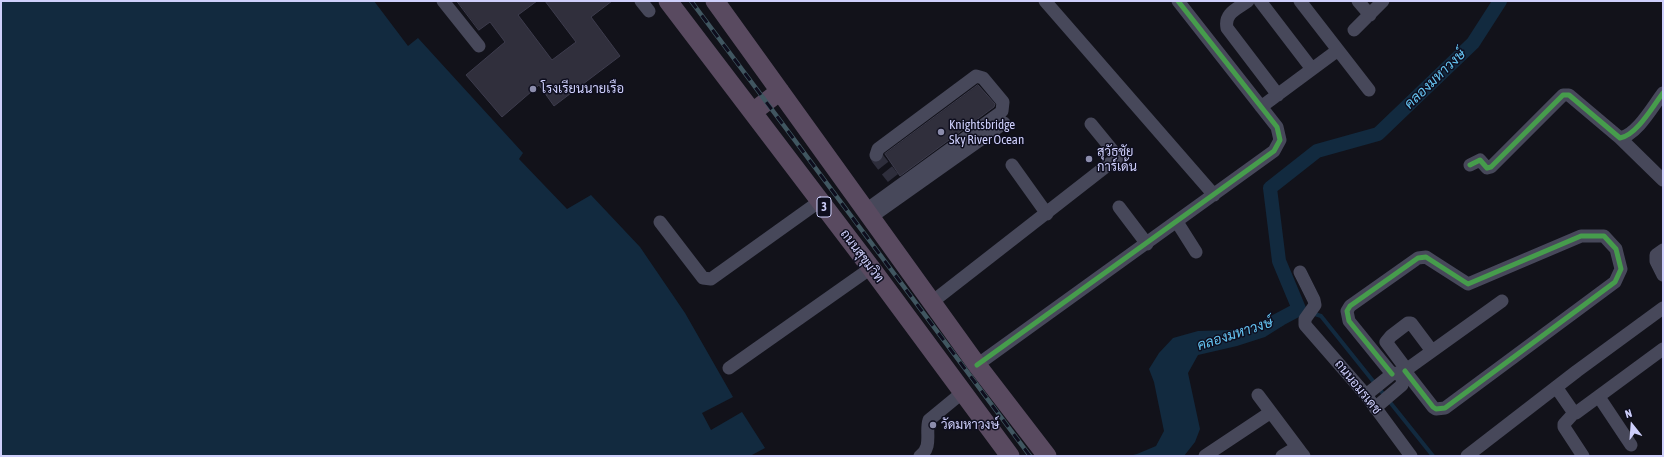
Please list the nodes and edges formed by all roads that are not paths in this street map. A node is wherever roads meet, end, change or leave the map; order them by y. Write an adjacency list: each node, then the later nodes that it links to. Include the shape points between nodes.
1 (443, 1): 13 (street)
2 (668, 1): 21 (highway, ถนนสุขุมวิท / 3)
3 (715, 1): 17 (highway)
4 (1045, 1): 29 (street)
5 (1178, 1): 20 (street)
6 (1248, 1): 19 (street, via 1228,15 1225,20 1227,28)
7 (1260, 1): 15 (street)
8 (1300, 1): 14 (street)
9 (1358, 1): 11 (street)
10 (1383, 1): 11 (street)
11 (1370, 15): 12 (street)
12 (1354, 30)
13 (479, 46)
14 (1338, 50): 15 (street); 16 (street)
15 (1312, 69): 19 (street)
16 (1369, 90)
17 (780, 91): 21 (highway); 32 (highway)
18 (1663, 93): 24 (street, via 1635,130)
19 (1278, 94): 20 (street)
20 (1261, 107): 29 (street, via 1277,127 1280,140 1274,151)
21 (753, 112): 30 (highway, ถนนสุขุมวิท / 3)
22 (1004, 123): 32 (street)
23 (1091, 124): 33 (street, via 1118,157)
24 (1620, 138): 27 (street, via 1569,95 1565,95 1560,97 1491,167 1487,168 1480,160); 28 (street)
25 (876, 155): 32 (street, via 878,149 976,76 983,78 1002,102 1000,113 895,182)
26 (1012, 165): 33 (street)
27 (1470, 165)
28 (1663, 180)
29 (1214, 195): 35 (street)
30 (820, 201): 34 (street, via 711,279 703,278); 39 (highway, ถนนสุขุมวิท / 3)
31 (1119, 208): 36 (street)
32 (868, 214): 43 (highway)
33 (1047, 214): 43 (street)
34 (660, 222)
35 (1177, 222): 36 (street); 38 (street)
36 (1147, 244): 47 (street)
37 (1663, 250): 41 (street, via 1656,255 1656,261)
38 (1196, 252)
39 (871, 268): 48 (street); 52 (highway, ถนนสุขุมวิท / 3)
40 (1300, 272): 51 (street, ถนนอมรเดช, via 1314,300 1314,305 1305,319 1305,325)
41 (1663, 275)
42 (1502, 301): 46 (street)
43 (932, 302): 47 (highway)
44 (1663, 308): 50 (street)
45 (1663, 349): 54 (street)
46 (1432, 351): 49 (street); 49 (street, via 1412,323 1408,323 1386,342)
47 (977, 365): 62 (highway)
48 (730, 368)
49 (1402, 372): 49 (street, via 1433,407 1445,408 1615,282 1621,270 1616,249 1604,236 1581,236 1468,284 1429,258 1418,258 1350,306 1347,311 1349,320); 51 (street); 55 (street, via 1402,386)
50 (1556, 387): 57 (street); 66 (street)
51 (1373, 390): 55 (street, ถนนอมรเดช)
52 (963, 392): 59 (street, via 929,420); 61 (highway, ถนนสุขุมวิท / 3)
53 (1258, 394): 56 (street)
54 (1599, 397): 57 (street); 58 (street)
55 (1382, 402): 65 (street, ถนนอมรเดช)
56 (1271, 412): 60 (street); 63 (street)
57 (1574, 413): 67 (street, via 1564,427)
58 (1631, 445)
59 (926, 453)
60 (1302, 453): 64 (street, via 1292,450)
61 (1010, 456)
62 (1046, 456)
63 (1205, 456)
64 (1282, 456)
65 (1412, 456)
66 (1468, 456)
67 (1583, 456)

